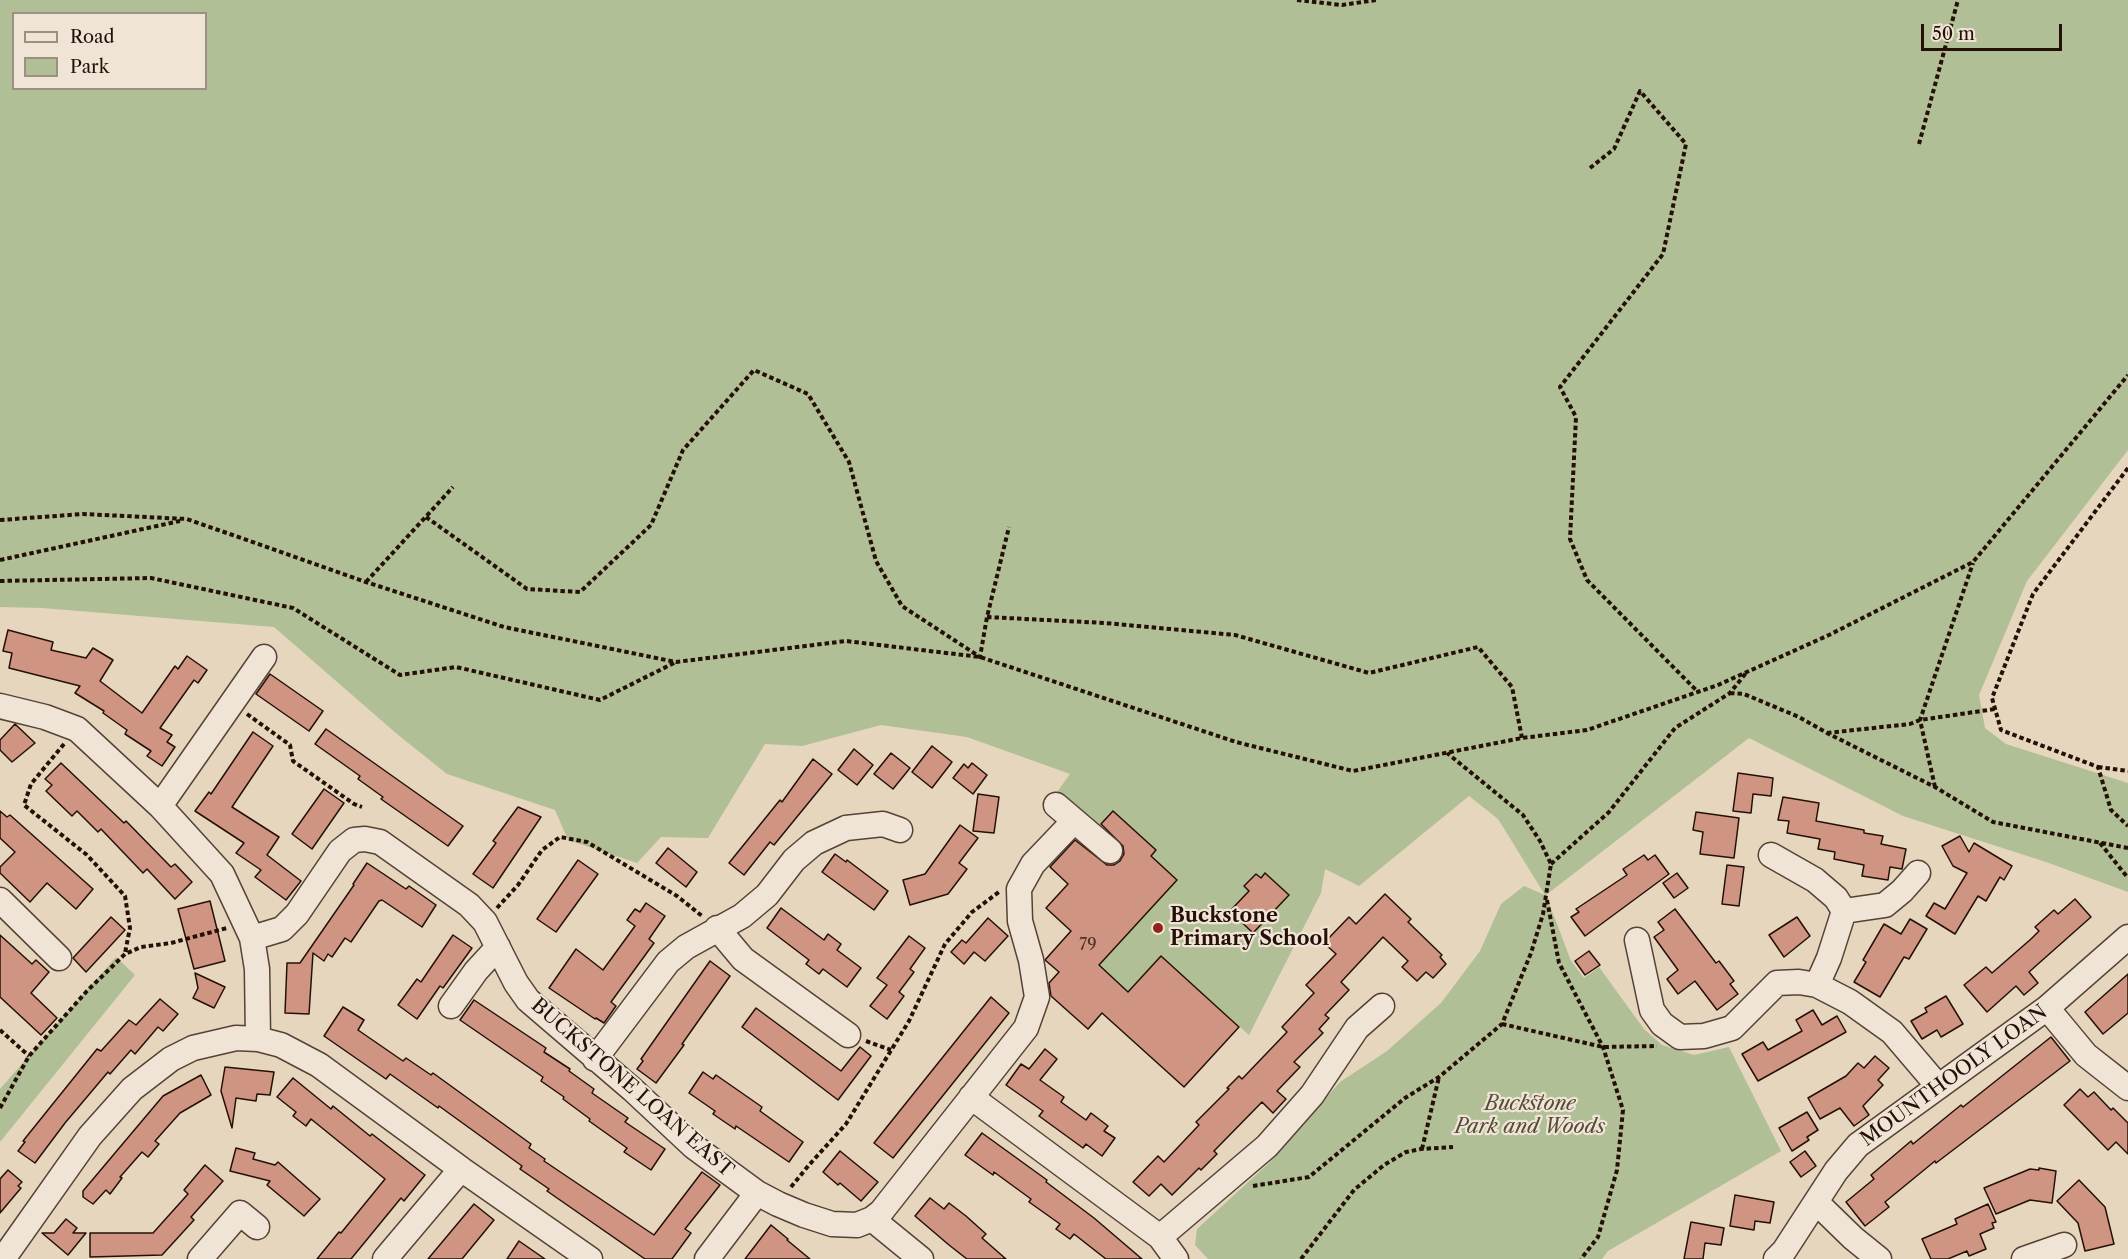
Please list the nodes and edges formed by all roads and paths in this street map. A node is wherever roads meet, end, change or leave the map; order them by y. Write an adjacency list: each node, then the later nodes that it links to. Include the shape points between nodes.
1 (1297, 0): 2 (path, via 1342,5)
2 (1376, 0)
3 (1958, 0): 4 (path)
4 (1919, 144)
5 (1590, 168): 22 (path, via 1614,149 1640,91 1686,144 1663,254 1560,387 1576,417 1570,539 1587,580)
6 (2128, 375): 14 (path)
7 (2128, 468): 26 (path, via 2033,594 1992,698)
8 (453, 487): 9 (path)
9 (426, 517): 16 (path); 19 (path, via 527,589 580,592 651,525 683,450 754,370 808,394 849,462 876,561 902,606)
10 (187, 519): 11 (path, via 83,514); 13 (path); 16 (path)
11 (0, 520)
12 (1009, 527): 17 (path)
13 (0, 560)
14 (1973, 562): 21 (path); 27 (path)
15 (0, 581): 20 (path, via 151,578 293,608 400,675 456,667 600,700)
16 (366, 582): 20 (path, via 504,627)
17 (987, 617): 19 (path); 30 (path, via 1235,635 1368,673 1478,647 1512,687)
18 (264, 657): 24 (street)
19 (980, 657): 20 (path, via 846,641); 31 (path, via 1236,742 1353,771)
20 (676, 662)
21 (1748, 671): 22 (path); 23 (path)
22 (1698, 692): 30 (path, via 1587,730)
23 (1730, 693): 29 (path, via 1743,694 1799,717); 43 (path, via 1675,728 1609,812)
24 (232, 703): 35 (street); 36 (path, via 290,745 292,761)
25 (0, 706): 28 (street)
26 (1995, 709): 27 (path); 32 (path, via 2001,730)
27 (1920, 720): 29 (path); 34 (path)
28 (77, 729): 35 (street); 56 (path, via 31,784 24,805 87,855 125,896 130,928)
29 (1827, 733): 34 (path)
30 (1522, 738): 31 (path)
31 (1446, 753): 43 (path, via 1523,814)
32 (2098, 767): 33 (path); 37 (path, via 2111,810)
33 (2128, 771)
34 (1935, 787): 39 (path, via 1993,822)
35 (160, 806): 52 (street, via 222,874)
36 (362, 807)
37 (2128, 826)
38 (900, 830): 51 (street, via 883,824 846,828 814,843 794,860 767,895 742,916)
39 (2100, 842): 40 (path); 45 (path)
40 (2128, 848)
41 (1110, 851): 46 (street, via 1065,813)
42 (1771, 855): 49 (street, via 1815,880 1836,898)
43 (1551, 864): 47 (path)
44 (1918, 873): 49 (street, via 1885,905)
45 (2128, 878)
46 (1019, 889): 73 (street, via 1020,921 1037,997 1026,1028); 81 (path, via 1010,884 972,912 945,944 909,1021 846,1124)
47 (1546, 895): 62 (path, via 1531,953); 67 (path, via 1559,963)
48 (0, 900): 57 (street)
49 (1844, 911): 58 (street)
50 (485, 922): 51 (path, via 542,850 560,837 587,842 677,896); 52 (street, BUCKSTONE LOAN EAST, via 469,905 380,842 365,839 354,840 340,851 297,914 282,929); 55 (street, BUCKSTONE LOAN EAST)
51 (717, 928): 64 (street, via 742,959 830,1015); 69 (street, via 668,962)
52 (249, 931): 56 (path, via 141,947); 66 (street, via 257,969)
53 (2128, 936): 61 (street, MOUNTHOOLY LOAN)
54 (1637, 940): 65 (street, via 1652,1010 1662,1024)
55 (498, 947): 60 (street); 69 (street, BUCKSTONE LOAN EAST, via 528,1000)
56 (125, 954): 68 (path)
57 (59, 958)
58 (1817, 985): 65 (street, via 1777,983 1732,1028 1704,1036); 71 (street, via 1850,1002 1892,1032)
59 (1386, 1004): 84 (street, via 1358,1028 1312,1095 1267,1146)
60 (451, 1006)
61 (2047, 1008): 71 (street, MOUNTHOOLY LOAN); 72 (street, via 2086,1055)
62 (1502, 1024): 67 (path); 70 (path)
63 (0, 1030): 68 (path)
64 (848, 1035)
65 (1680, 1037): 67 (path, via 1662,1046)
66 (258, 1039): 77 (street, via 280,1045 319,1065); 86 (street, via 236,1038 193,1048 171,1059 132,1089 90,1136)
67 (1603, 1047): 94 (path, via 1623,1110 1617,1170 1598,1237)
68 (29, 1056): 74 (path)
69 (595, 1059): 79 (street, BUCKSTONE LOAN EAST, via 693,1146)
70 (1439, 1077): 76 (path); 78 (path, via 1405,1098 1309,1177)
71 (1938, 1086): 80 (street, MOUNTHOOLY LOAN, via 1858,1145)
72 (2128, 1088)
73 (971, 1097): 82 (street); 84 (street)
74 (0, 1108)
75 (1453, 1147): 76 (path)
76 (1422, 1149): 93 (path, via 1406,1152 1384,1165 1354,1190)
77 (460, 1169): 88 (street); 89 (street)
78 (1253, 1186)
79 (757, 1193): 81 (street, BUCKSTONE LOAN EAST); 90 (street)
80 (1817, 1203): 95 (street, MOUNTHOOLY LOAN); 96 (street)
81 (778, 1204): 82 (street, BUCKSTONE LOAN EAST, via 832,1224 857,1225)
82 (872, 1219): 91 (street)
83 (257, 1227): 87 (street, via 240,1213)
84 (1160, 1237): 92 (street)
85 (2064, 1245): 97 (street)
86 (8, 1258)
87 (200, 1259)
88 (385, 1259)
89 (590, 1259)
90 (707, 1259)
91 (921, 1259)
92 (1176, 1259)
93 (1301, 1259)
94 (1581, 1259)
95 (1776, 1259)
96 (1880, 1259)
97 (2024, 1259)

